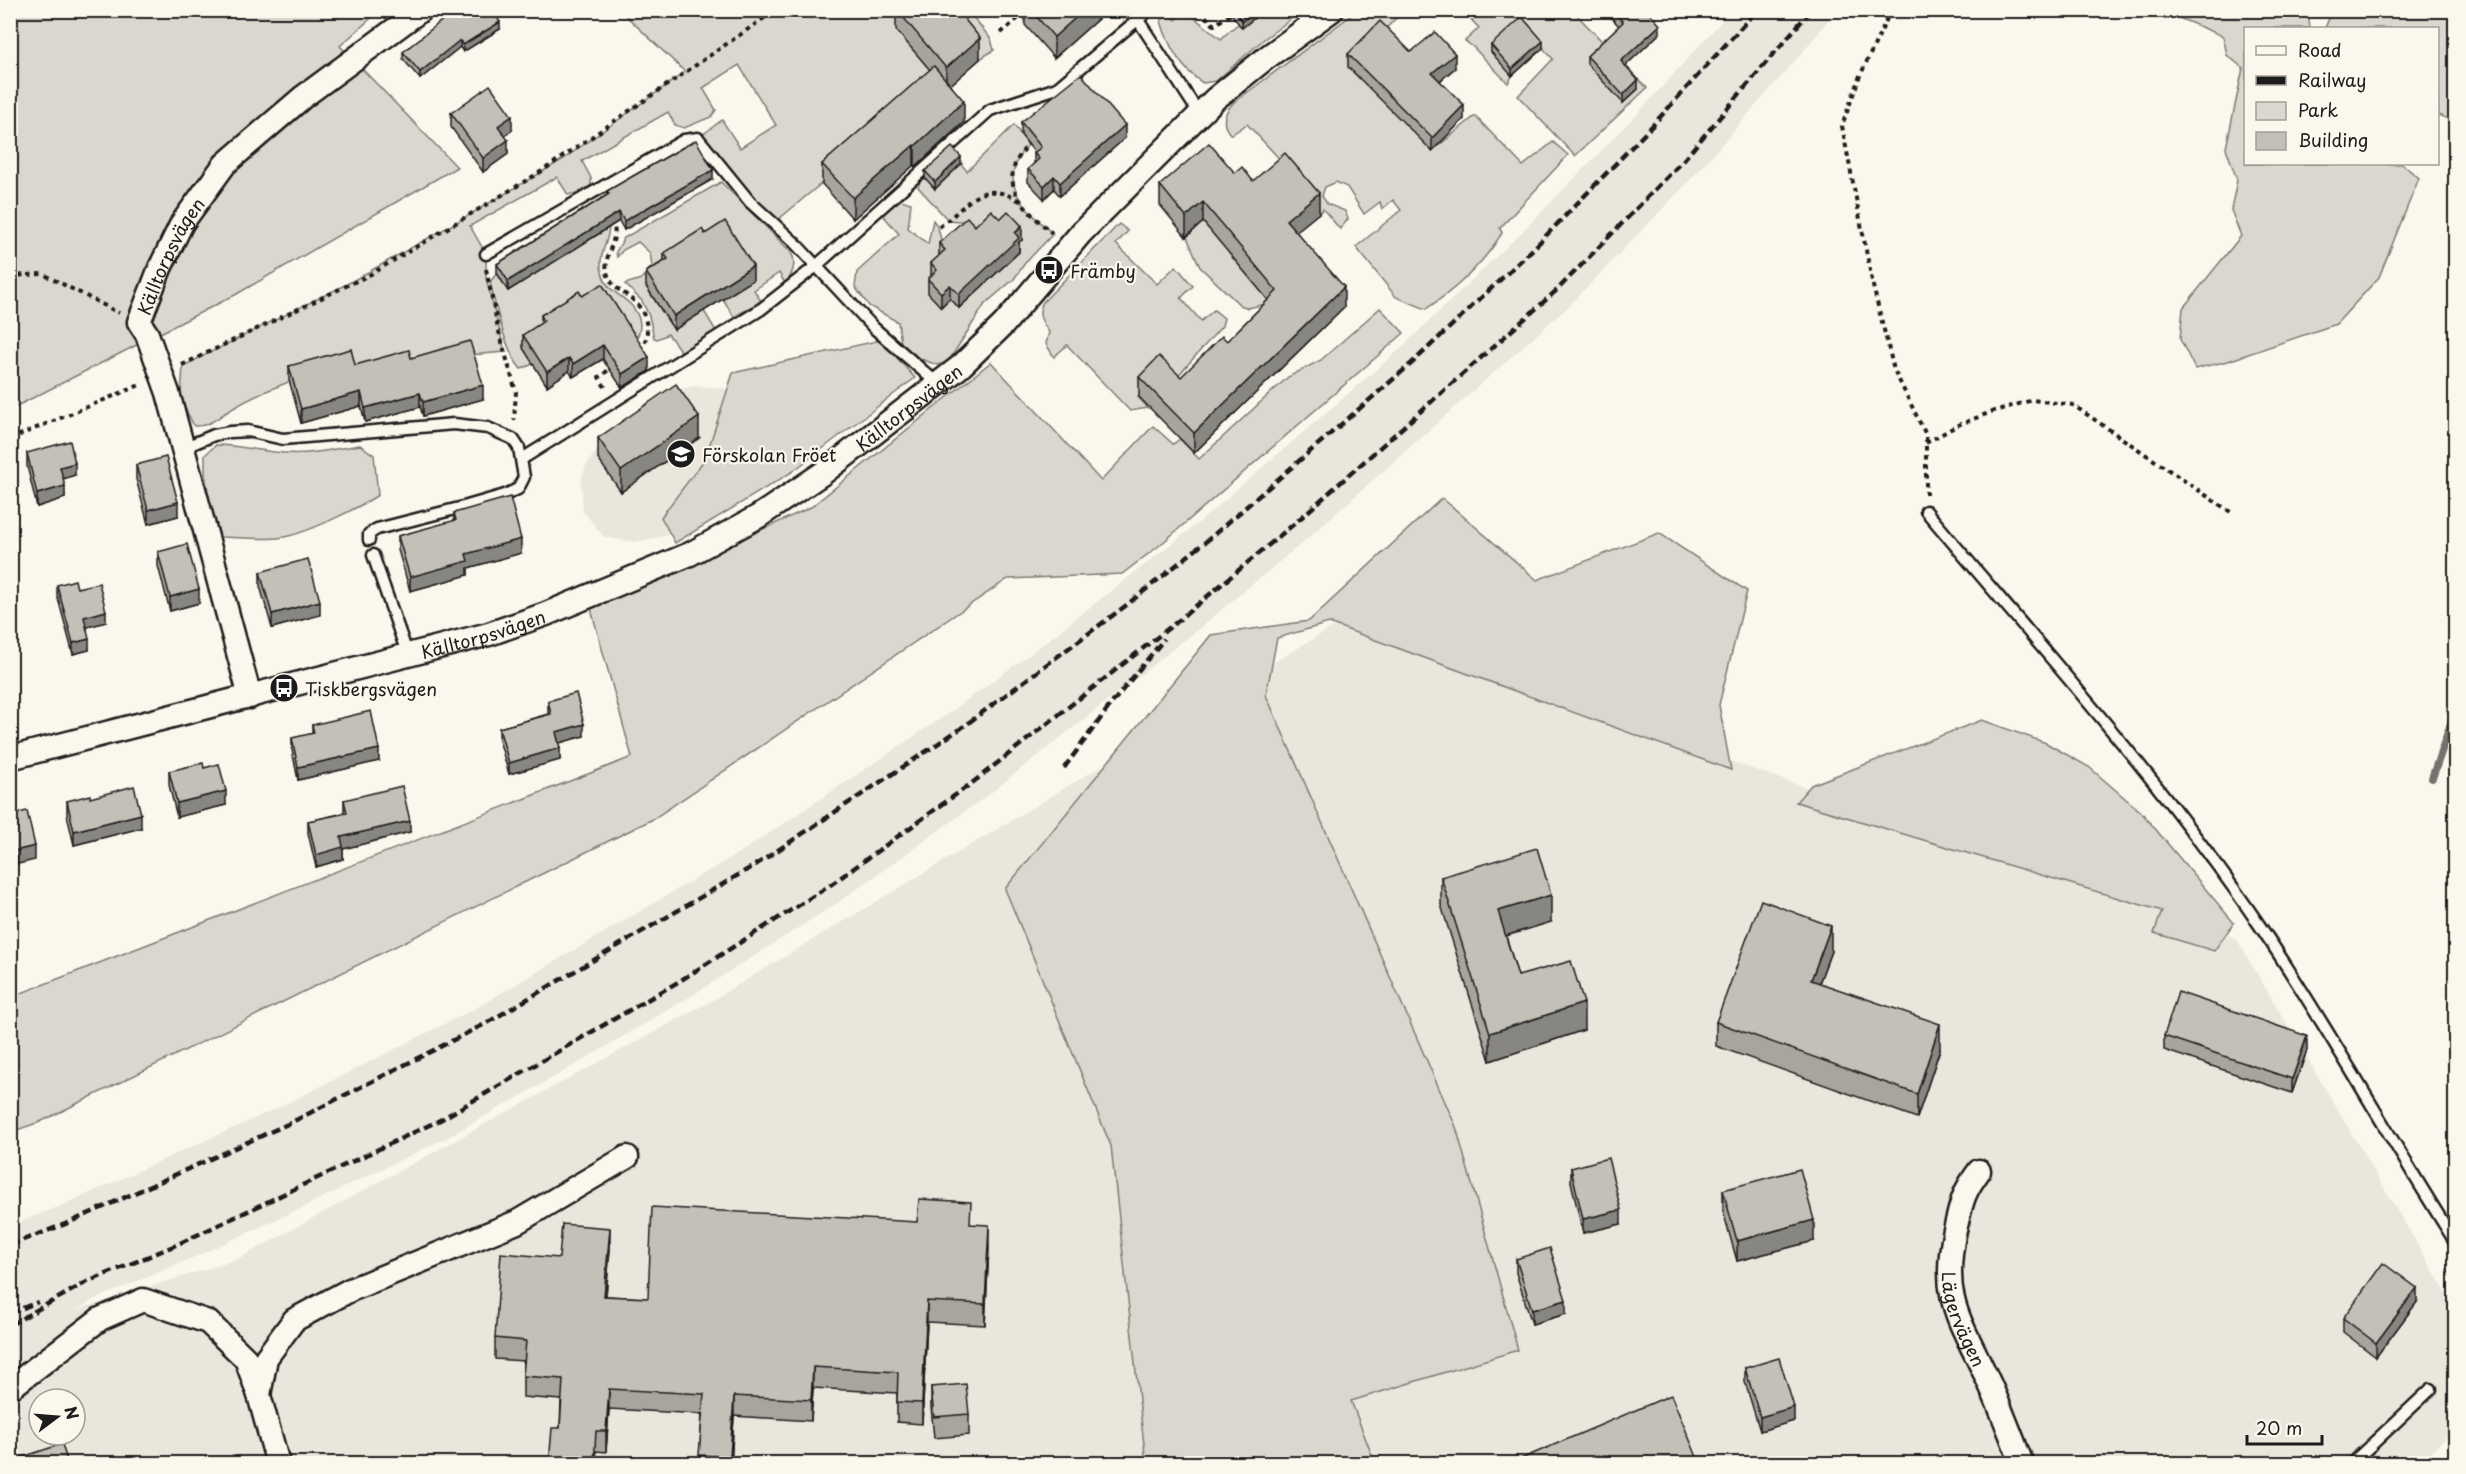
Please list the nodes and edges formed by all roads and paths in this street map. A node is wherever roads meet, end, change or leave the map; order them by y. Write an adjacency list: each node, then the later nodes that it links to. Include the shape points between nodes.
1 (422, 10): 20 (street, Källtorpsvägen, via 303,98 225,164 182,223)
2 (776, 10): 23 (path, via 542,171 371,274)
3 (1028, 10): 10 (path)
4 (1149, 10): 9 (lane)
5 (1199, 10): 8 (path, via 1214,25)
6 (1332, 10): 11 (street, Källtorpsvägen, via 1266,58)
7 (1891, 10): 28 (path, via 1859,78 1842,126 1873,286 1894,370)
8 (1231, 14)
9 (1138, 20): 11 (lane); 18 (lane, via 1057,88 990,110)
10 (1000, 33)
11 (1200, 115): 16 (street, Källtorpsvägen)
12 (1034, 140): 14 (path, via 1016,158 1013,170)
13 (593, 192): 17 (lane); 18 (lane, via 684,140 698,138 750,202); 21 (path, via 616,230 607,257 608,276 616,290 637,304 648,328 646,343)
14 (1020, 202): 15 (path, via 1003,193 983,192); 16 (path)
15 (939, 227)
16 (1068, 248): 24 (street, Källtorpsvägen, via 1004,324)
17 (486, 254): 27 (path, via 486,278 516,392)
18 (815, 267): 24 (lane, via 874,328); 25 (lane, via 760,310)
19 (10, 276): 20 (path, via 43,274)
20 (139, 322): 23 (street, Källtorpsvägen)
21 (632, 356)
22 (618, 364): 25 (path, via 599,377)
23 (162, 376): 26 (path); 29 (street, Källtorpsvägen)
24 (938, 384): 35 (street, Källtorpsvägen, via 823,473 759,516 690,554 546,614)
25 (615, 402): 30 (lane)
26 (10, 439)
27 (513, 439): 29 (lane, via 488,428 454,424 283,439 248,431 230,432); 30 (lane)
28 (1926, 442): 31 (path); 32 (path, via 1958,425 2033,400 2073,405)
29 (183, 448): 36 (street, Källtorpsvägen)
30 (522, 459): 33 (lane, via 524,477 518,489 377,529 369,534)
31 (1926, 511): 40 (lane, via 2195,837 2262,930)
32 (2232, 513)
33 (369, 540)
34 (373, 555): 35 (lane)
35 (408, 656): 36 (street, Källtorpsvägen)
36 (250, 697): 37 (street, Källtorpsvägen)
37 (10, 758)
38 (627, 1158): 43 (street, via 517,1222 350,1290 294,1320 267,1358)
39 (1979, 1171): 45 (street, Lägervägen, via 1964,1191 1949,1257 1949,1284 1965,1335 1987,1377)
40 (2456, 1244)
41 (10, 1388): 43 (street, via 100,1319 143,1300 208,1322 246,1359)
42 (2431, 1389): 46 (lane)
43 (260, 1395): 44 (street)
44 (278, 1464)
45 (2022, 1464)
46 (2351, 1464)

